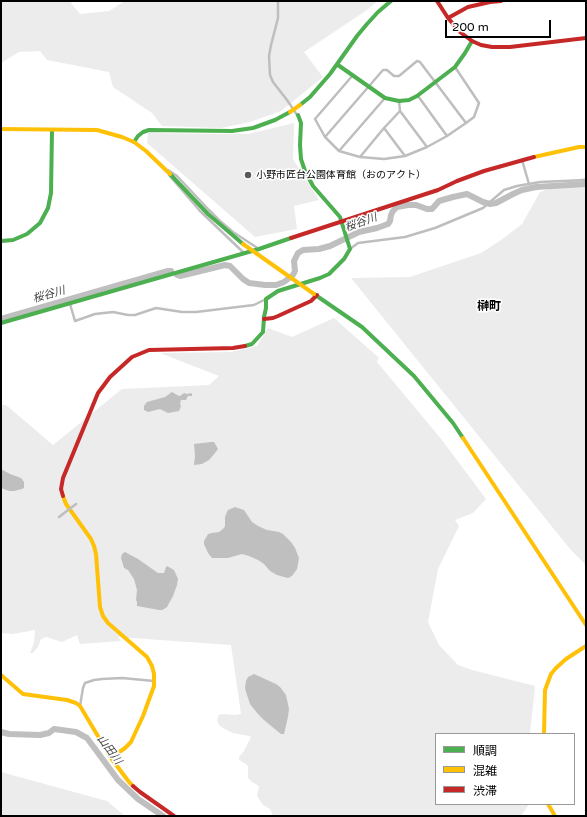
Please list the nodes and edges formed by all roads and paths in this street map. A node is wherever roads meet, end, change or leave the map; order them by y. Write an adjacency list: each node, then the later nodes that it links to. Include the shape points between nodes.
1 (278, 1): 17 (street, via 278,18 269,56 270,75)
2 (390, 1): 8 (street, via 357,36)
3 (438, 1): 5 (street)
4 (501, 1): 5 (street, via 468,7)
5 (448, 18): 7 (street)
6 (586, 38): 7 (street, via 501,48)
7 (472, 41): 9 (street)
8 (338, 65): 10 (street); 24 (street, bridge, via 310,97 290,112 265,124 232,132 149,130 142,132)
9 (455, 67): 11 (street); 18 (street, via 478,103 474,117)
10 (353, 75): 12 (street); 23 (street, via 315,119)
11 (435, 82): 12 (street, via 420,62 417,62 399,76 383,70); 13 (street); 18 (street)
12 (369, 87): 14 (street); 23 (street)
13 (417, 96): 15 (street); 22 (street)
14 (385, 98): 15 (street); 27 (street)
15 (400, 101): 16 (street)
16 (400, 111): 19 (street); 26 (street)
17 (298, 115): 34 (street, via 301,123 301,158 305,171 313,186)
18 (466, 123): 22 (street)
19 (384, 128): 28 (street); 29 (street)
20 (1, 129): 21 (street)
21 (52, 130): 24 (street, via 96,130); 35 (street, via 52,193 48,208 40,223 27,234 13,240)
22 (447, 136): 26 (street)
23 (325, 137): 27 (street)
24 (134, 142): 31 (street)
25 (586, 146): 30 (street)
26 (427, 147): 28 (street)
27 (339, 151): 29 (street)
28 (405, 156): 29 (street, via 384,159)
29 (360, 157)
30 (522, 160): 33 (street); 34 (street)
31 (163, 167): 36 (street, via 177,176 220,221); 38 (street, via 200,211); 39 (street, bridge, via 221,226)
32 (586, 180): 33 (street)
33 (529, 184): 37 (street, via 504,190 483,208 435,228 405,237 358,243)
34 (342, 222): 36 (street); 37 (street)
35 (1, 241)
36 (259, 249): 38 (street)
37 (350, 249): 40 (street, via 329,274 278,291)
38 (245, 254): 41 (street)
39 (315, 294): 42 (street, via 311,301 273,318); 46 (street, via 362,327 414,376 452,423)
40 (266, 299): 41 (street, via 254,305 196,312 156,308 135,315 113,312 95,314 75,321); 42 (street)
41 (70, 303): 43 (street)
42 (264, 319): 49 (street, via 263,332 252,344 243,348 149,350 132,357 110,377 98,393 63,478 63,498 94,546 103,616 147,658 152,666)
43 (1, 323)
44 (76, 504): 45 (street, bridge)
45 (59, 517)
46 (586, 625)
47 (586, 646): 51 (street, via 566,658 551,674 545,690)
48 (1, 675): 50 (street, via 23,694 66,700)
49 (154, 681): 50 (street, via 122,678 85,683); 52 (street, via 143,716 131,742)
50 (80, 706): 52 (street)
51 (544, 733)
52 (110, 758): 54 (street, via 129,782)
53 (549, 805): 55 (street)
54 (174, 816)
55 (555, 816)

